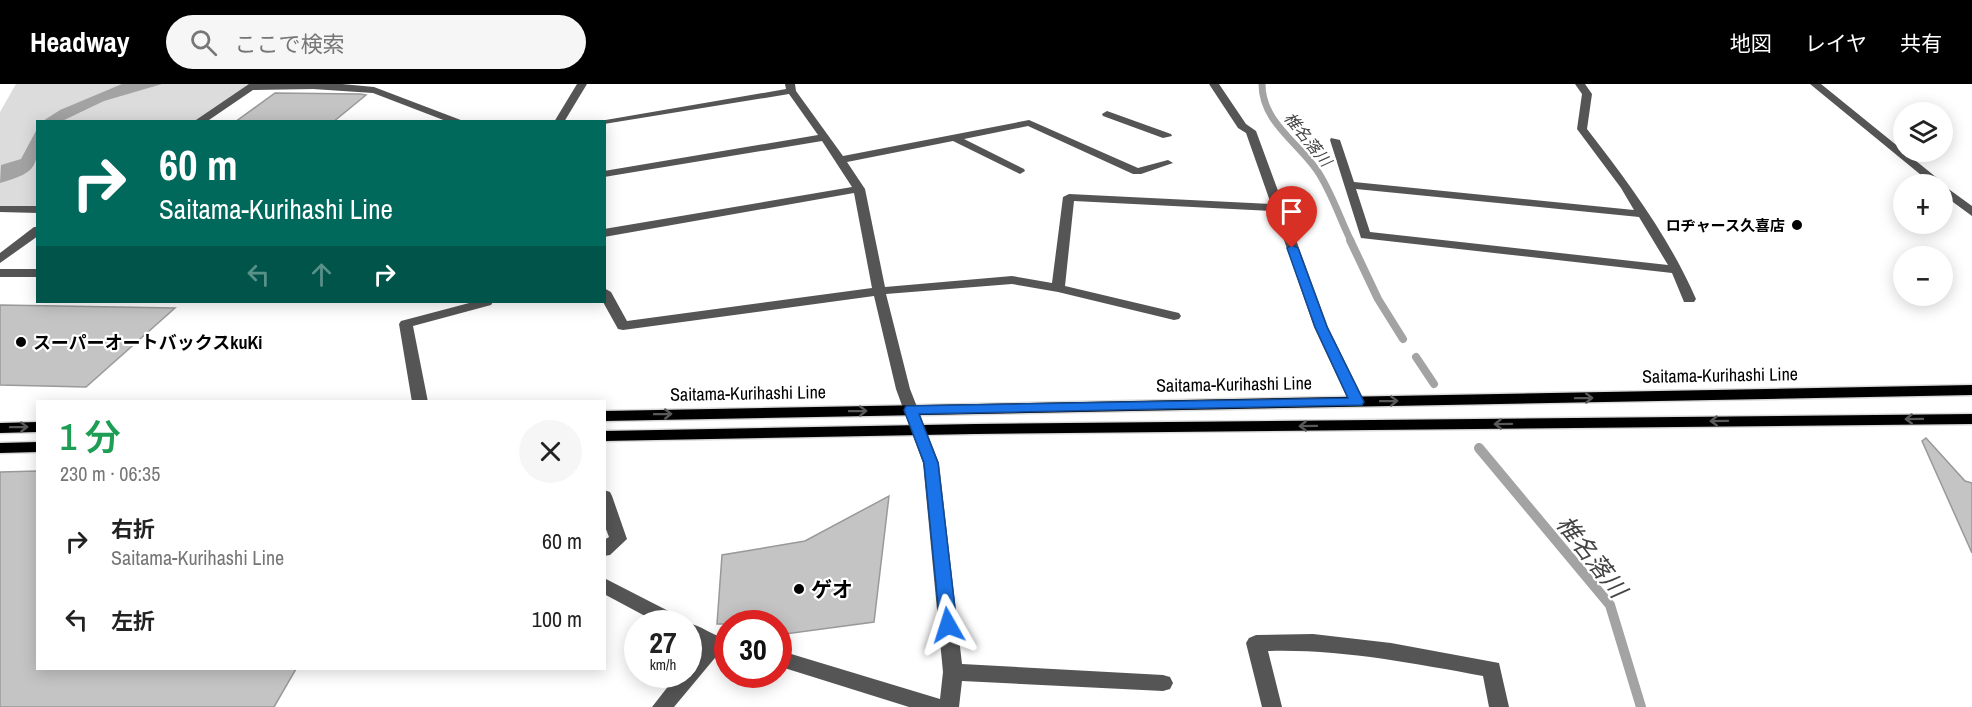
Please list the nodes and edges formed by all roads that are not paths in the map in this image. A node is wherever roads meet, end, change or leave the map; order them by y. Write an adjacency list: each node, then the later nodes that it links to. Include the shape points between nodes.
1 (582, 84): 10 (street)
2 (1214, 84): 24 (street, via 1242,126 1251,131)
3 (1580, 84): 28 (street, via 1587,94 1582,129)
4 (1815, 84): 20 (street)
5 (252, 86): 8 (street); 9 (street, via 370,89)
6 (790, 87): 11 (street); 12 (street)
7 (1107, 114): 13 (street)
8 (201, 120)
9 (452, 120)
10 (560, 120)
11 (606, 121)
12 (825, 136): 16 (street); 19 (street)
13 (1167, 136)
14 (954, 138): 16 (street); 17 (street, via 1029,123 1137,172); 18 (street)
15 (1335, 140): 21 (street)
16 (840, 160): 22 (street)
17 (1168, 163)
18 (1020, 171)
19 (606, 174)
20 (1926, 174)
21 (1349, 185): 28 (street); 32 (street, via 1365,235)
22 (859, 189): 30 (street); 36 (street)
23 (1953, 197): 27 (street)
24 (1278, 208): 35 (street, via 1069,197); 43 (street, via 1321,327)
25 (0, 209): 26 (street)
26 (36, 210)
27 (1972, 212)
28 (1642, 214): 32 (street)
29 (36, 232): 31 (street)
30 (606, 232)
31 (0, 259)
32 (1677, 270): 38 (street)
33 (0, 273): 34 (street)
34 (36, 273)
35 (1058, 288): 36 (street, via 1012,280); 40 (street)
36 (879, 291): 37 (street, via 623,326); 44 (street)
37 (606, 296)
38 (1689, 299)
39 (482, 303): 42 (street, via 406,324)
40 (1173, 316)
41 (1972, 390): 43 (main road, Saitama-Kurihashi Line, one-way to 41)
42 (420, 400)
43 (1357, 402): 44 (main road, Saitama-Kurihashi Line)
44 (910, 410): 45 (main road, Saitama-Kurihashi Line, one-way to 44); 49 (street)
45 (606, 416)
46 (1972, 419): 49 (main road, one-way to 49)
47 (36, 427): 48 (main road, one-way to 47)
48 (0, 428)
49 (919, 430): 50 (main road); 59 (street, via 931,463)
50 (606, 438)
51 (36, 447): 52 (main road)
52 (0, 448)
53 (606, 502): 54 (street, via 618,539)
54 (606, 548)
55 (606, 586): 56 (street)
56 (651, 610)
57 (714, 653): 61 (street)
58 (792, 662): 62 (street)
59 (953, 672): 60 (street); 63 (street)
60 (1163, 683)
61 (662, 707)
62 (937, 707)
63 (949, 707)
64 (1272, 707): 65 (street, via 1256,643 1324,643 1492,669)
65 (1499, 707)

